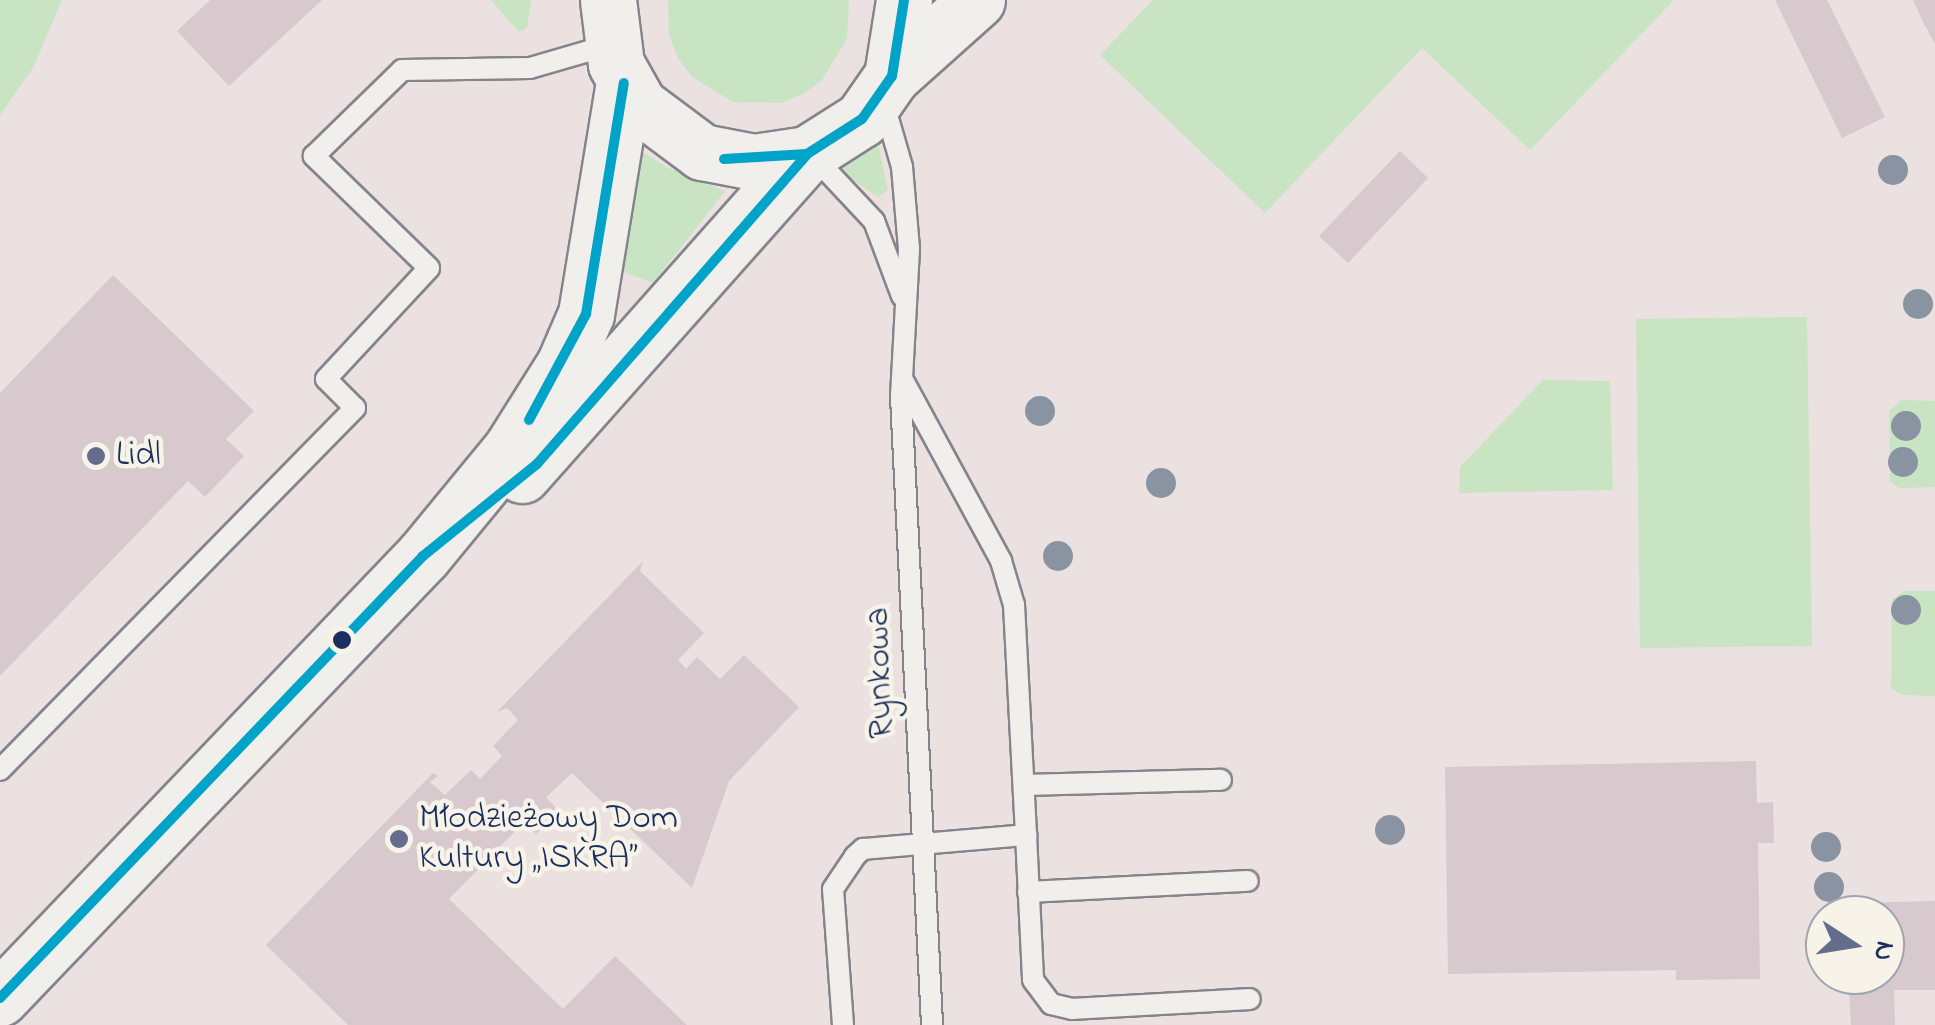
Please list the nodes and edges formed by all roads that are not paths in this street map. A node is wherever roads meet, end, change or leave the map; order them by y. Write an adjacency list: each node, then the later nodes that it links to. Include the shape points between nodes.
1 (904, 0): 4 (street)
2 (976, 0): 4 (street)
3 (615, 42): 5 (street, via 657,125 702,152 754,162); 8 (street, via 586,314 564,365 510,449); 9 (lane, via 530,68 402,70 314,156 429,268 326,378 355,408)
4 (886, 86): 5 (street, via 862,119); 6 (lane, Rynkowa, via 902,167)
5 (808, 153): 6 (lane, Rynkowa, via 874,221); 8 (street, via 536,464)
6 (908, 318): 7 (lane, Rynkowa)
7 (903, 380): 11 (lane, via 1001,561 1014,605); 13 (lane, Rynkowa)
8 (423, 556): 16 (street)
9 (0, 770)
10 (1221, 780): 11 (lane)
11 (1026, 785): 12 (lane)
12 (1026, 835): 13 (lane); 15 (lane)
13 (921, 843): 18 (lane, via 863,849 833,889); 19 (lane, Rynkowa)
14 (1248, 881): 15 (lane)
15 (1028, 892): 17 (lane, via 1033,980 1051,1004)
16 (11, 978)
17 (1250, 999)
18 (842, 1025)
19 (932, 1025)

